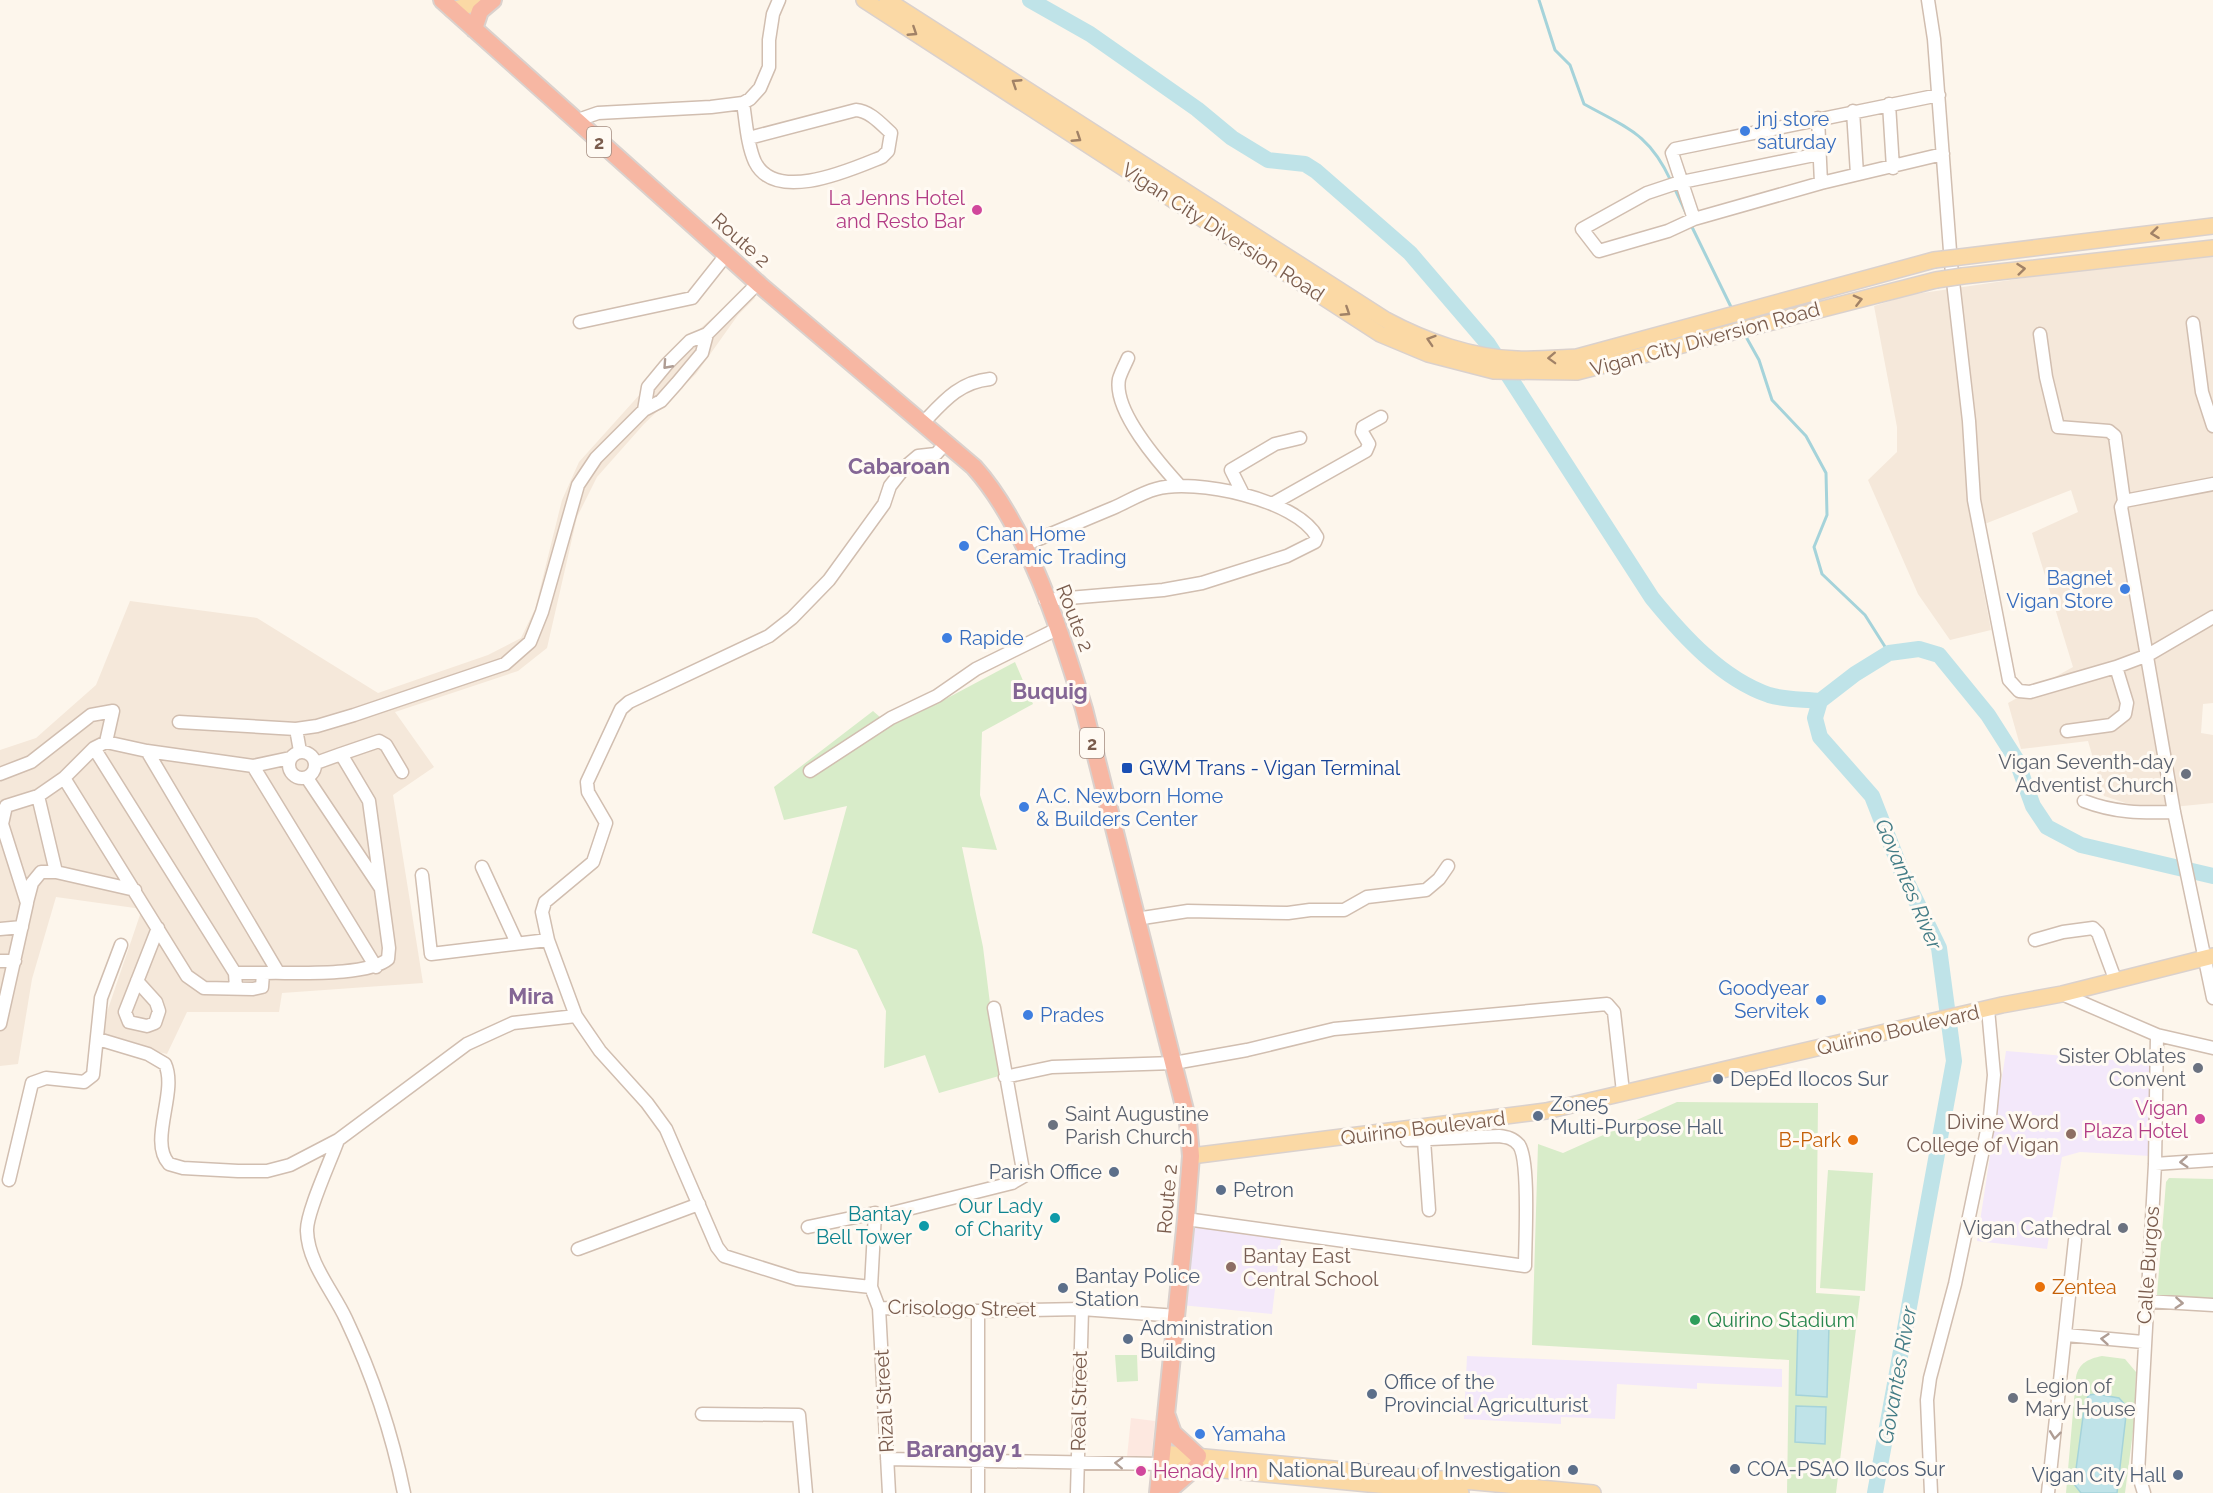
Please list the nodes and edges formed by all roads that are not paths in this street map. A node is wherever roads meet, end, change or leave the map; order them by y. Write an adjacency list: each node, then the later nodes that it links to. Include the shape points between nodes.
1 (488, 0): 7 (main road)
2 (493, 0): 8 (highway, via 480,11)
3 (779, 0): 10 (street, via 769,40 769,68 760,88)
4 (864, 0): 24 (main road, Vigan City Diversion Road, one-way to 24, bridge, via 1380,334 1428,354 1494,371 1576,372 1936,280)
5 (887, 0): 23 (main road, Vigan City Diversion Road, one-way to 5, bridge, via 1935,260 1577,357 1487,356 1433,342 1386,320)
6 (1928, 0): 9 (street)
7 (446, 3): 8 (highway, Route 2 / 2)
8 (474, 29): 14 (highway, Route 2 / 2)
9 (1939, 95): 11 (street); 17 (street)
10 (742, 103): 14 (street, via 598,113); 15 (street)
11 (1889, 104): 12 (street); 18 (street)
12 (1853, 111): 13 (street); 19 (street)
13 (1818, 118): 16 (street); 21 (street, via 1675,149)
14 (575, 121): 25 (highway, Route 2 / 2)
15 (749, 138): 15 (street, via 755,162 762,171 776,179 794,182 823,180 882,157 888,151 891,133 863,110 856,110)
16 (1819, 154): 20 (street); 21 (street)
17 (1943, 154): 18 (street); 49 (street, via 1974,500 2004,666 2013,686 2024,692)
18 (1893, 168): 19 (street)
19 (1857, 174): 20 (street)
20 (1821, 183): 22 (street)
21 (1674, 184): 22 (street); 22 (street, via 1647,193 1582,229 1599,251)
22 (1693, 220)
23 (2213, 226)
24 (2213, 248)
25 (726, 255): 26 (highway, Route 2 / 2); 27 (street, via 692,298)
26 (758, 283): 29 (street); 35 (highway, Route 2 / 2)
27 (580, 322)
28 (2193, 323): 36 (street, via 2202,392)
29 (706, 334): 33 (street, via 702,353 661,401); 33 (street, one-way to 33, via 690,341 648,387)
30 (2040, 334): 42 (street, via 2058,427 2114,434)
31 (1128, 358): 40 (street, via 1119,381 1134,429)
32 (990, 379): 35 (street, via 960,387)
33 (644, 410): 51 (street, via 596,458 578,485 530,642 505,664 345,718)
34 (1381, 417): 43 (street, via 1363,427 1369,444 1366,451)
35 (923, 423): 38 (highway, Route 2 / 2)
36 (2213, 426)
37 (1300, 438): 41 (street, via 1275,444 1231,470)
38 (946, 443): 44 (highway, Route 2 / 2, via 990,486); 79 (street, Crisologo Street, via 936,454 918,456 905,467 836,571 792,618 769,636 629,702 621,710 587,787 604,817 605,828 593,862 547,899 543,907)
39 (2213, 484): 42 (street)
40 (1180, 486): 41 (street); 44 (street, via 1155,489)
41 (1243, 494): 43 (street)
42 (2124, 501): 48 (street, via 2121,507)
43 (1272, 504): 45 (street, via 1312,528 1317,537 1315,542 1287,556 1202,583 1163,591)
44 (1024, 545): 45 (highway, Route 2 / 2)
45 (1046, 600): 47 (highway, Route 2 / 2)
46 (2213, 617): 48 (street)
47 (1057, 629): 60 (street, via 976,669); 75 (highway, Route 2 / 2, via 1084,709)
48 (2148, 655): 49 (street); 67 (street)
49 (2116, 667): 52 (street, via 2127,704 2125,714 2111,724)
50 (179, 722): 51 (street)
51 (296, 729): 57 (street)
52 (2067, 732)
53 (106, 742): 54 (street); 55 (street); 62 (street, via 113,711 91,715 31,762)
54 (94, 748): 63 (street); 88 (street)
55 (147, 751): 59 (street); 87 (street)
56 (341, 754): 58 (street); 61 (street, via 379,741); 72 (street, via 369,801)
57 (295, 755): 58 (street, via 311,755); 59 (street); 64 (street, via 290,770 294,776)
58 (316, 763): 64 (street, via 315,771)
59 (253, 766): 86 (street)
60 (810, 771)
61 (402, 772)
62 (0, 774)
63 (64, 778): 65 (street); 73 (street)
64 (307, 778): 72 (street)
65 (38, 796): 70 (street); 74 (street, via 6,806 2,816)
66 (2084, 801): 67 (street, via 2129,814)
67 (2174, 812): 83 (street, via 2196,916)
68 (1448, 866): 75 (street, via 1426,890 1367,897 1344,910 1188,911)
69 (482, 867): 81 (street)
70 (56, 872): 73 (street); 74 (street, via 37,875)
71 (422, 875): 81 (street, via 431,954)
72 (381, 888): 86 (street, via 389,955)
73 (135, 890): 77 (street)
74 (27, 903): 76 (street)
75 (1136, 919): 103 (highway, Route 2 / 2)
76 (22, 927): 78 (street); 84 (street)
77 (158, 928): 91 (street); 92 (street, via 193,982 204,988)
78 (0, 929)
79 (548, 940): 81 (street); 98 (street, Crisologo Street)
80 (2035, 940): 90 (street, via 2093,928)
81 (518, 943)
82 (121, 945): 101 (street, via 101,998)
83 (2209, 957): 90 (main road, Quirino Boulevard); 94 (street)
84 (15, 961): 85 (street); 95 (street)
85 (0, 962)
86 (376, 967): 87 (street)
87 (278, 972): 89 (street)
88 (235, 973): 89 (street); 92 (street)
89 (263, 973): 92 (street, via 262,987)
90 (2115, 979): 93 (main road, Quirino Boulevard)
91 (137, 981)
92 (236, 988)
93 (2061, 994): 97 (main road, Quirino Boulevard); 100 (street)
94 (2213, 998)
95 (2, 1001): 99 (street)
96 (994, 1008): 104 (street)
97 (1981, 1010): 105 (main road, Quirino Boulevard); 147 (street, via 1994,1075 1990,1116 1927,1400)
98 (576, 1016): 106 (street, via 513,1023 467,1044); 113 (street, Crisologo Street, via 600,1051 666,1129)
99 (0, 1024)
100 (2157, 1035): 102 (street); 111 (street, Calle Burgos)
101 (98, 1040): 106 (street, via 148,1054 165,1064 168,1081 163,1154 174,1167 276,1169); 112 (street, via 93,1075 88,1080 46,1078 32,1083)
102 (2213, 1048)
103 (1174, 1063): 104 (street, via 1052,1067); 105 (street, via 1334,1029 1607,1004 1614,1012); 109 (highway, Route 2 / 2, via 1188,1122)
104 (1005, 1077): 115 (street, via 1024,1176 1012,1183)
105 (1623, 1092): 109 (main road, Quirino Boulevard, via 1499,1119)
106 (338, 1140): 138 (street, via 309,1218 307,1234 384,1415)
107 (1407, 1140): 108 (street)
108 (1424, 1140): 114 (street); 116 (street, via 1499,1136 1512,1138 1520,1147 1525,1171 1525,1266)
109 (1191, 1156): 116 (highway, Route 2 / 2)
110 (2213, 1160): 111 (street, one-way to 111)
111 (2155, 1164): 121 (street, Calle Burgos)
112 (9, 1180)
113 (699, 1204): 119 (street); 120 (street, Crisologo Street, via 724,1256 797,1279)
114 (1429, 1210)
115 (876, 1216): 117 (street, via 873,1212); 120 (street)
116 (1186, 1219): 126 (highway, Route 2 / 2)
117 (807, 1227)
118 (2075, 1240): 127 (street)
119 (578, 1249)
120 (871, 1287): 123 (street, Crisologo Street)
121 (2146, 1301): 122 (street, one-way to 122); 128 (street, Calle Burgos)
122 (2213, 1305)
123 (879, 1308): 125 (street, Crisologo Street); 131 (street, Rizal Street)
124 (1082, 1309): 125 (street, Crisologo Street); 126 (street, Crisologo Street); 134 (street, Real Street)
125 (978, 1311): 133 (street)
126 (1177, 1316): 129 (highway, Route 2 / 2)
127 (2066, 1335): 128 (street, one-way to 127); 148 (street, one-way to 148)
128 (2144, 1342): 149 (street, Calle Burgos, via 2138,1473)
129 (1166, 1412): 132 (highway, Route 2 / 2); 135 (highway, via 1173,1432)
130 (702, 1414): 139 (street, via 799,1415)
131 (887, 1459): 133 (street); 140 (street, Rizal Street)
132 (1161, 1459): 134 (street, one-way to 134); 135 (main road); 143 (highway, Route 2 / 2)
133 (978, 1461): 134 (street); 141 (street)
134 (1078, 1461): 142 (street, Real Street)
135 (1197, 1461): 136 (main road); 144 (highway)
136 (1366, 1478): 137 (main road); 145 (main road)
137 (1475, 1487): 146 (main road)
138 (404, 1493)
139 (806, 1493)
140 (889, 1493)
141 (978, 1493)
142 (1077, 1493)
143 (1158, 1493)
144 (1166, 1493)
145 (1461, 1493)
146 (1587, 1493)
147 (1931, 1493)
148 (2048, 1493)
149 (2144, 1493)

